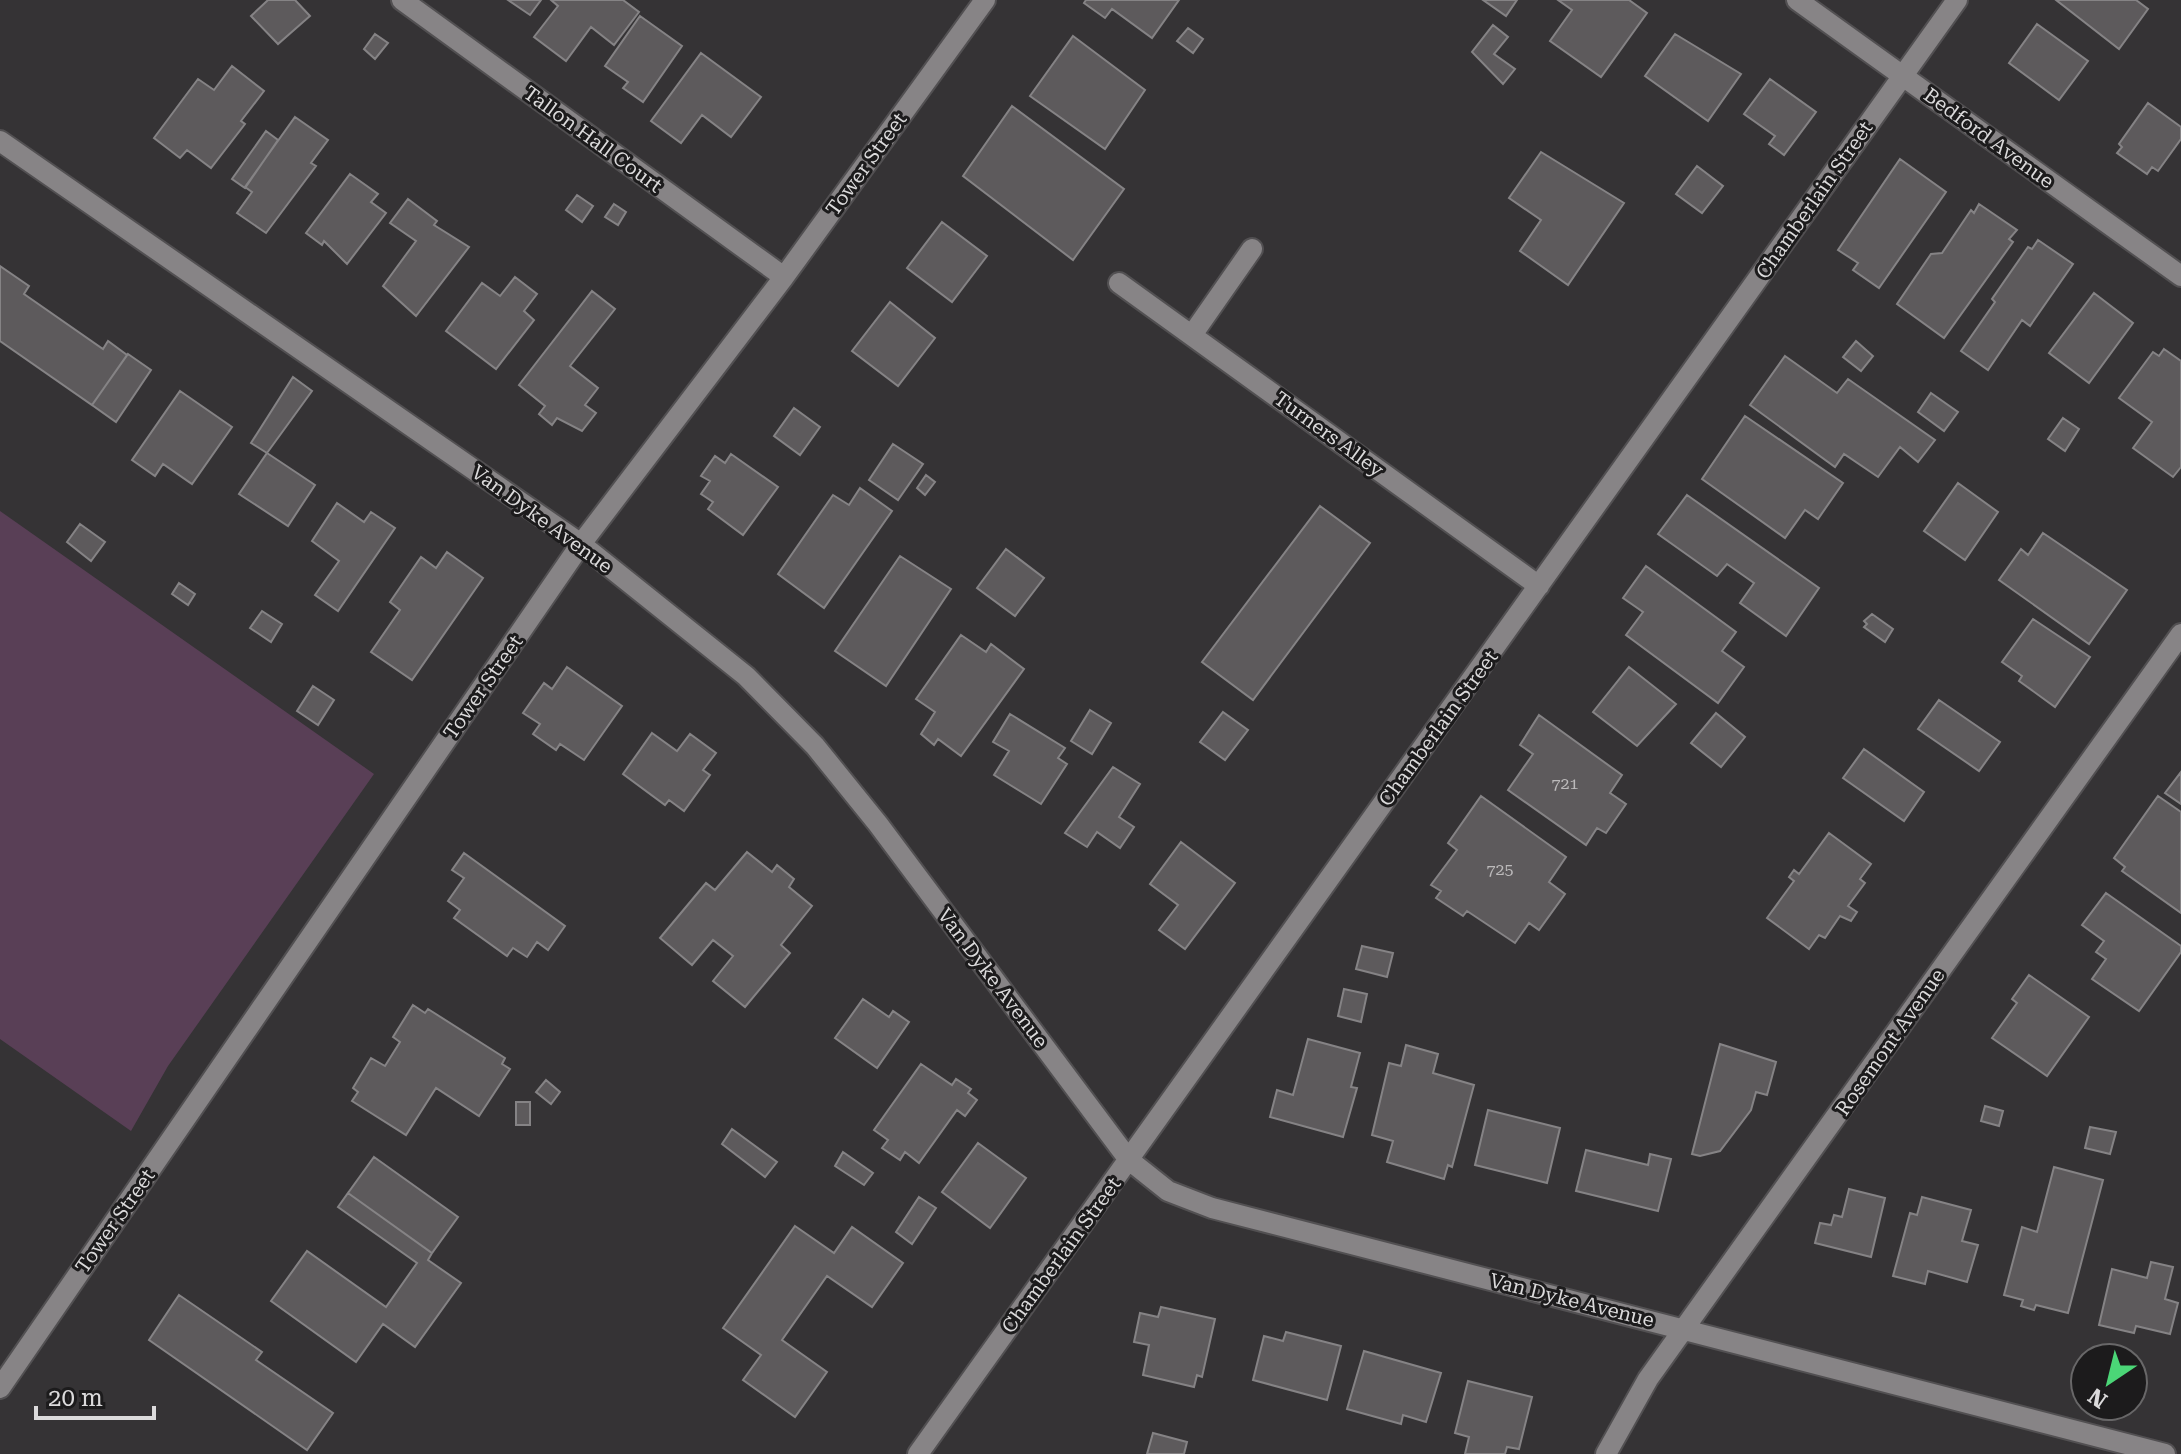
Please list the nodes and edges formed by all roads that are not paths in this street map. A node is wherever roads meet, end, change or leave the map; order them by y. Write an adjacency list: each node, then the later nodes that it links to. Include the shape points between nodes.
1 (402, 0): 9 (street, Tallon Hall Court)
2 (985, 0): 9 (street, Tower Street)
3 (1797, 0): 5 (street, Bedford Avenue)
4 (1957, 0): 5 (street, Chamberlain Street)
5 (1902, 76): 8 (street, Bedford Avenue); 13 (street, Chamberlain Street)
6 (0, 141): 12 (street, Van Dyke Avenue)
7 (1252, 249): 11 (street)
8 (2181, 276)
9 (784, 277): 12 (street, Tower Street)
10 (1119, 283): 11 (street, Turners Alley)
11 (1192, 335): 13 (street, Turners Alley)
12 (581, 544): 15 (street, Van Dyke Avenue, via 746,676 815,746); 17 (street, Tower Street)
13 (1539, 586): 15 (street, Chamberlain Street)
14 (2181, 634): 16 (street, Rosemont Avenue)
15 (1129, 1160): 16 (street, Van Dyke Avenue, via 1168,1191 1212,1208); 18 (street, Chamberlain Street)
16 (1685, 1330): 19 (street, Rosemont Avenue, via 1648,1379); 20 (street, Van Dyke Avenue)
17 (0, 1388)
18 (918, 1454)
19 (1606, 1454)
20 (2165, 1454)

